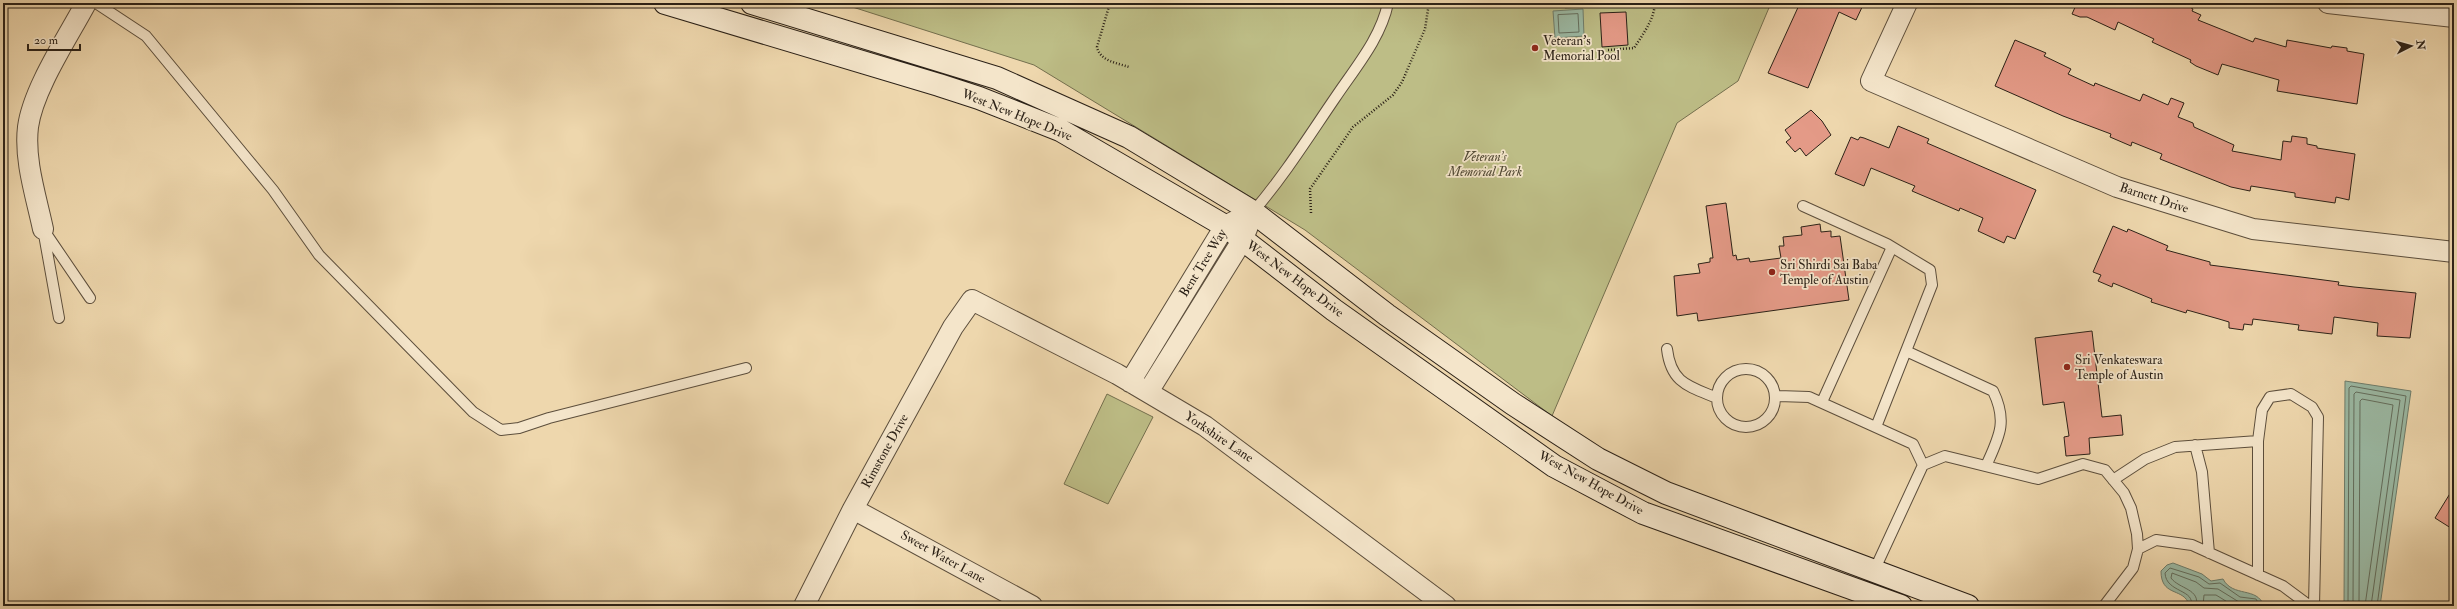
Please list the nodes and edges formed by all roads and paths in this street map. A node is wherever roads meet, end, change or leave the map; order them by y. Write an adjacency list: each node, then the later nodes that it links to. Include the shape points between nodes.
1 (86, 3): 19 (street, via 39,93 28,127 30,170)
2 (96, 3): 28 (lane, via 146,36 273,190 319,255 473,412 501,430 519,428 549,418)
3 (665, 3): 18 (main road, West New Hope Drive, via 939,85 1045,124)
4 (752, 3): 16 (main road, West New Hope Drive, via 997,78 1129,137)
5 (1110, 3): 14 (path, via 1097,47 1107,60)
6 (1388, 3): 16 (lane, via 1385,19 1364,56 1274,188)
7 (1429, 3): 17 (path, via 1425,29 1402,82 1393,95 1353,128 1310,189)
8 (1655, 3): 13 (path, via 1648,26 1634,48)
9 (1907, 3): 22 (street, Barnett Drive, via 1872,81 2117,187 2252,229)
10 (2328, 3): 11 (street)
11 (2369, 5): 12 (street)
12 (2454, 17)
13 (1608, 50)
14 (1129, 67)
15 (1803, 206): 21 (lane)
16 (1253, 212): 18 (street, Bent Tree Way); 20 (street, Bent Tree Way); 43 (main road, West New Hope Drive, via 1387,315 1513,404 1598,459 1666,493)
17 (1311, 213)
18 (1225, 226): 20 (main road, West New Hope Drive); 29 (street, Bent Tree Way)
19 (43, 229): 23 (lane); 25 (lane)
20 (1243, 239): 30 (street, Bent Tree Way); 48 (main road, West New Hope Drive, via 1334,310 1554,466 1643,512)
21 (1892, 247): 27 (lane, via 1930,270 1932,285); 33 (lane)
22 (2454, 252)
23 (90, 298)
24 (972, 300): 29 (street, Yorkshire Lane); 40 (street, Rimstone Drive, via 953,327)
25 (59, 318)
26 (1667, 349): 32 (lane, via 1676,378)
27 (1906, 351): 34 (lane); 38 (lane, via 1993,390 1998,401 2002,429)
28 (746, 368)
29 (1130, 382): 30 (street, Yorkshire Lane)
30 (1148, 392): 47 (street, Yorkshire Lane, via 1205,426 1254,461)
31 (1776, 396): 32 (lane, via 1768,378 1750,368 1735,371 1723,380); 32 (lane, via 1775,405 1765,421 1748,427 1738,426 1723,416); 33 (lane, via 1809,397)
32 (1717, 398)
33 (1822, 402): 34 (lane)
34 (1876, 427): 37 (lane, via 1913,444)
35 (2258, 441): 36 (lane); 44 (lane); 52 (lane, via 2262,410 2270,397 2291,394 2312,407 2318,417)
36 (2195, 445): 39 (lane, via 2175,447 2145,458); 42 (lane, via 2202,472)
37 (1923, 465): 38 (lane, via 1946,456); 43 (lane)
38 (1986, 466): 39 (lane, via 2038,479 2083,464 2105,470)
39 (2113, 480): 41 (lane, via 2131,508)
40 (853, 508): 45 (street, Rimstone Drive); 46 (street, Sweet Water Lane)
41 (2138, 549): 42 (lane, via 2156,540 2192,545); 50 (lane, via 2133,568)
42 (2209, 553): 44 (lane)
43 (1874, 571): 49 (main road, West New Hope Drive)
44 (2258, 575): 51 (lane, via 2283,586)
45 (804, 606)
46 (1032, 606)
47 (1446, 606)
48 (1901, 606)
49 (1968, 606)
50 (2104, 606)
51 (2310, 606)
52 (2314, 606)

